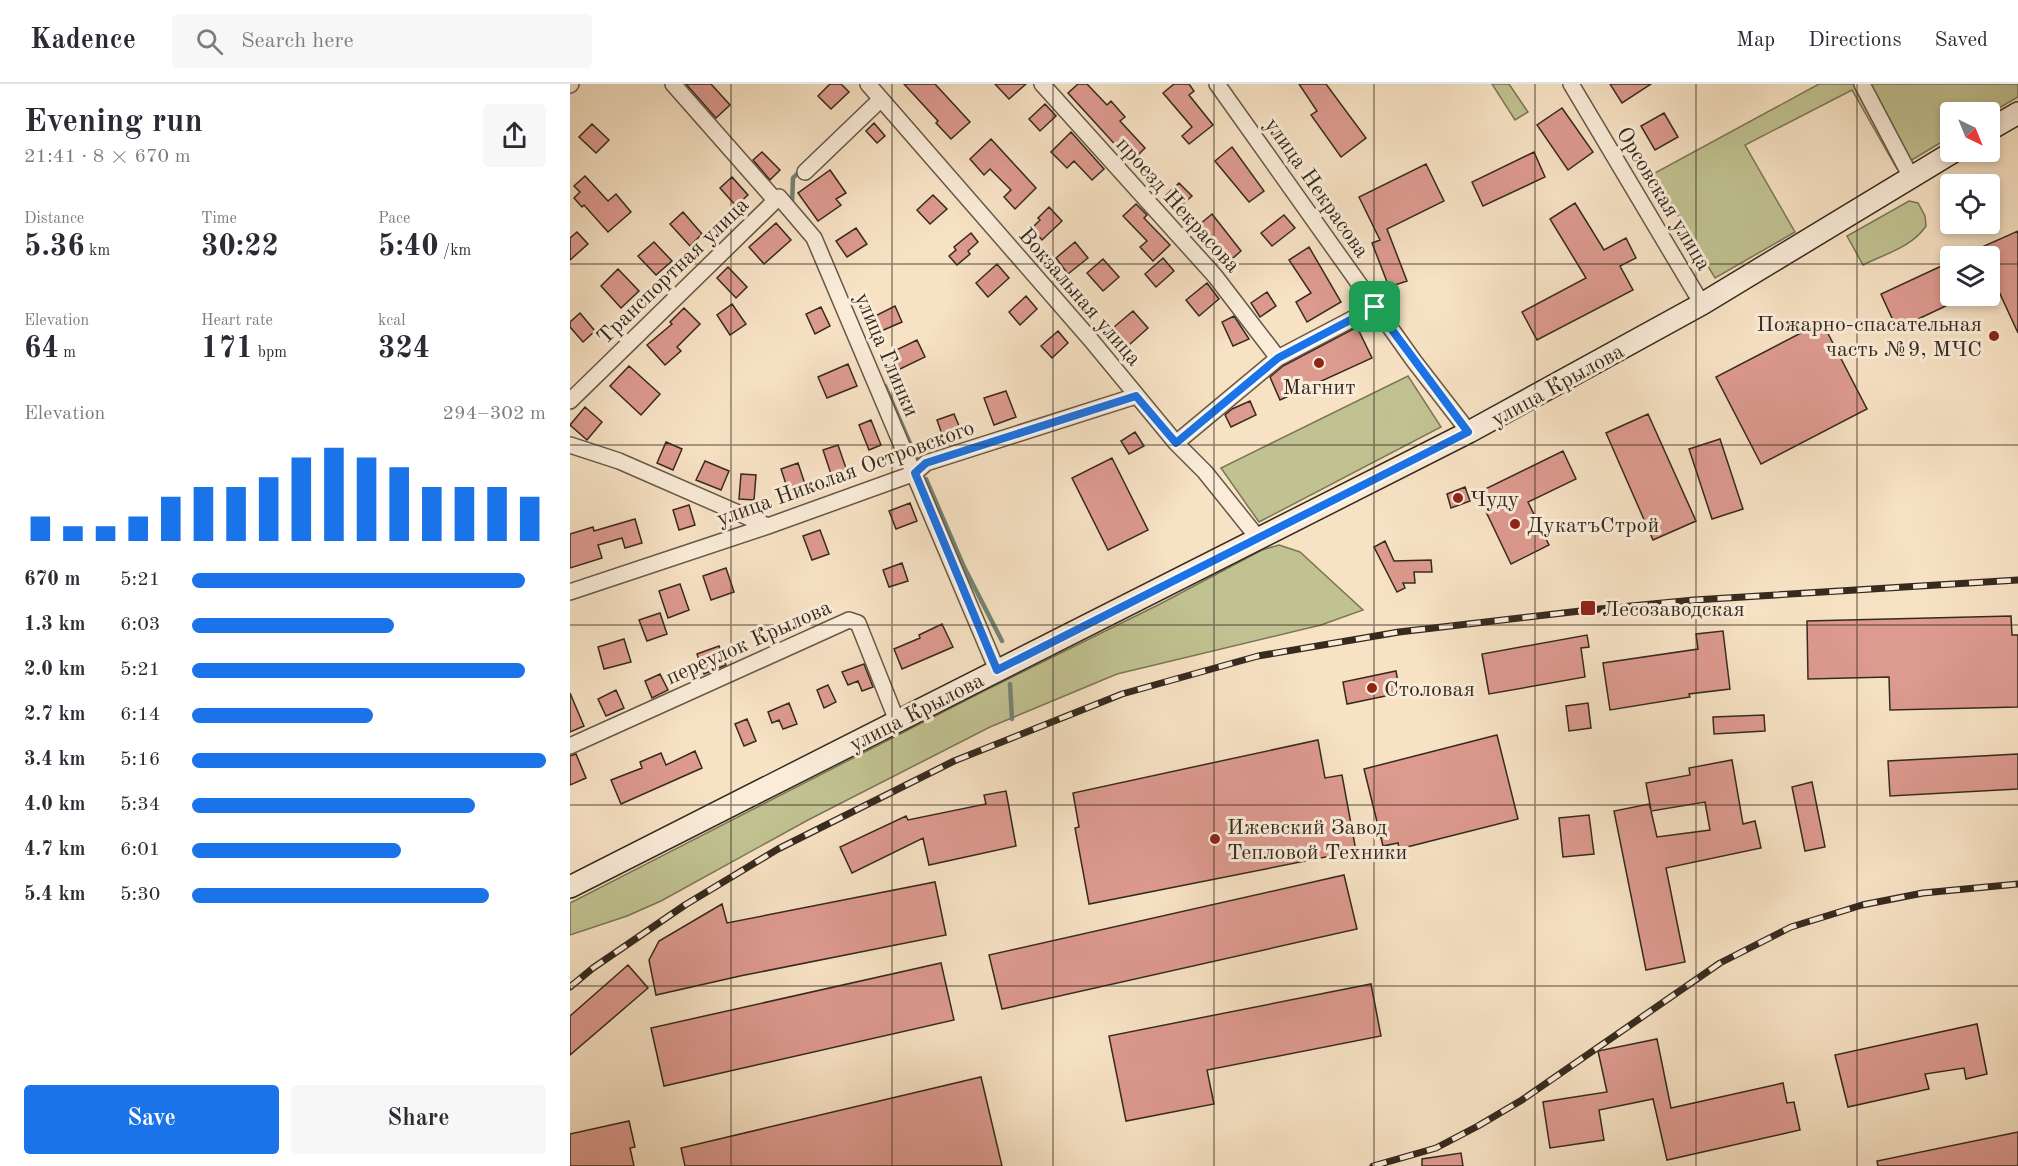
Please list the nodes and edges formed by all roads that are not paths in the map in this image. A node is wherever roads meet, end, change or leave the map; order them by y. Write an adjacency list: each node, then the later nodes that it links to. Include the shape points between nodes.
1 (672, 84): 13 (street, улица Глинки)
2 (868, 84): 7 (street, Вокзальная улица)
3 (1041, 84): 16 (street, проезд Некрасова, via 1215,276)
4 (1217, 84): 15 (street, улица Некрасова)
5 (1571, 84): 14 (street, Орсовская улица)
6 (1862, 84): 12 (street)
7 (881, 99): 11 (street); 17 (street, Вокзальная улица)
8 (2018, 113): 9 (main road)
9 (2000, 124)
10 (1940, 160): 12 (main road, улица Крылова)
11 (805, 172)
12 (1911, 177): 14 (main road, улица Крылова)
13 (778, 199): 18 (street, Транспортная улица); 22 (street, улица Глинки, via 814,238)
14 (1702, 304): 19 (main road, улица Крылова)
15 (1375, 307): 16 (street); 19 (street, улица Некрасова)
16 (1278, 358): 20 (street)
17 (1136, 396): 20 (street, Вокзальная улица); 22 (street, улица Николая Островского, via 926,463)
18 (570, 400)
19 (1468, 432): 24 (main road, улица Крылова)
20 (1176, 443): 24 (street, Вокзальная улица, via 1205,472)
21 (570, 444): 23 (street, via 619,461)
22 (915, 473): 23 (street, улица Николая Островского); 26 (street, улица Глинки)
23 (768, 526): 25 (street, улица Николая Островского)
24 (1258, 538): 26 (main road, улица Крылова)
25 (570, 592)
26 (997, 670): 27 (main road, улица Крылова)
27 (897, 721): 28 (street, переулок Крылова, via 858,623 849,620); 29 (main road, улица Крылова)
28 (570, 746)
29 (570, 887)

